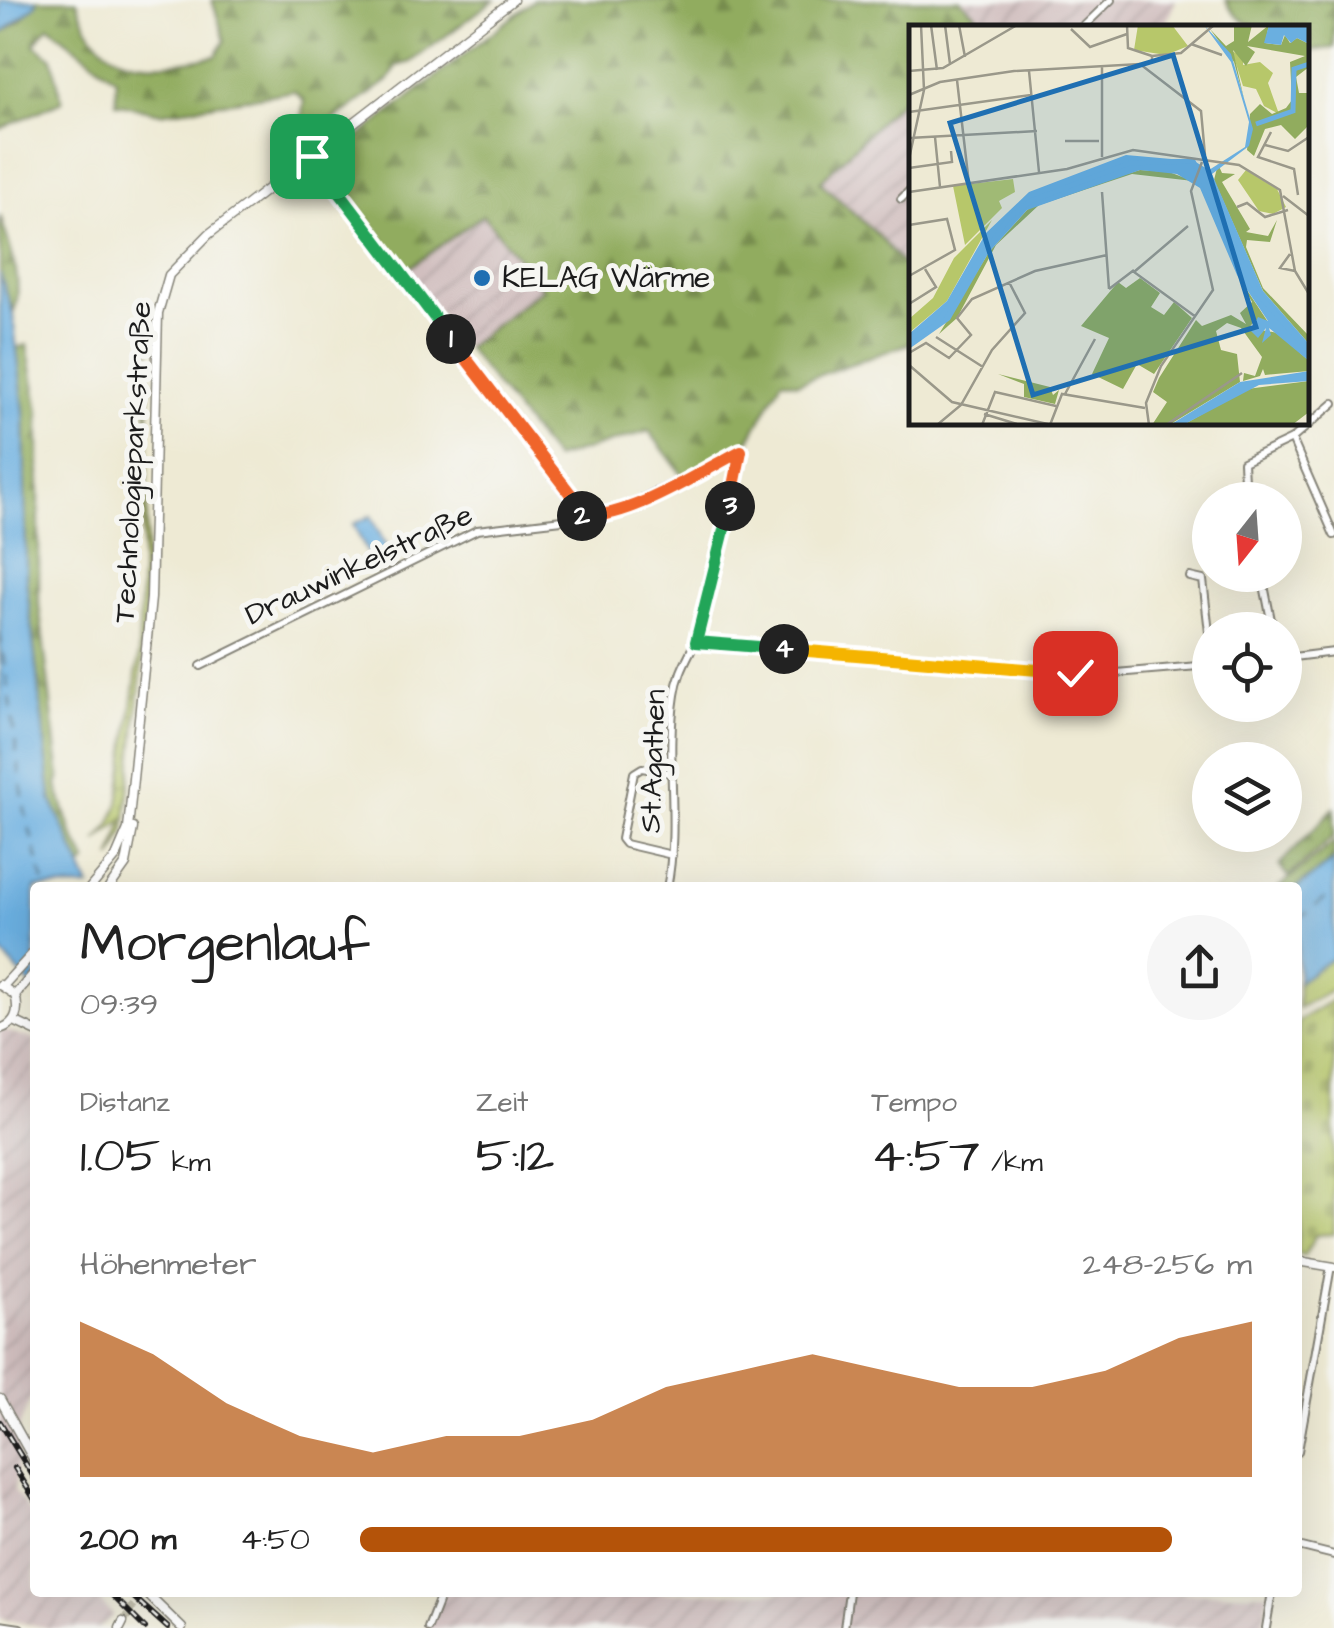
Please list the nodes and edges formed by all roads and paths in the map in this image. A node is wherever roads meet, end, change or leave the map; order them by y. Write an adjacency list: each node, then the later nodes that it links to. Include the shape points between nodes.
1 (513, 0): 4 (street, Technologieparkstraße)
2 (1111, 0): 3 (street)
3 (1085, 25)
4 (312, 156): 12 (street, via 572,496); 22 (street, Technologieparkstraße, via 191,249 169,275 160,300 151,598)
5 (909, 191): 6 (street)
6 (900, 199)
7 (1334, 403): 8 (street)
8 (1309, 424)
9 (1308, 425): 10 (street)
10 (1292, 439): 11 (street, via 1243,462); 13 (street)
11 (1244, 482)
12 (572, 515): 16 (street, Drauwinkelstraße, via 602,516 741,451); 19 (street, Drauwinkelstraße, via 477,530)
13 (1334, 535)
14 (1190, 577): 15 (street, via 1202,580)
15 (1206, 612)
16 (696, 642): 20 (street, via 1048,672); 21 (street, St.Agathen, via 682,660 675,690)
17 (1334, 652): 18 (street)
18 (1302, 656)
19 (201, 666)
20 (1192, 667)
21 (670, 773): 23 (street, St.Agathen); 23 (street, via 634,773 620,839)
22 (132, 792): 24 (street, Technologieparkstraße, via 127,834); 25 (street, Technologieparkstraße, via 131,843)
23 (672, 855): 26 (street, St.Agathen)
24 (95, 882)
25 (114, 882)
26 (668, 882)
27 (30, 956): 29 (street)
28 (30, 978): 30 (street)
29 (3, 985): 30 (street)
30 (17, 993): 31 (street)
31 (14, 1020): 32 (street); 33 (street)
32 (30, 1028)
33 (0, 1029)
34 (1302, 1261): 35 (street)
35 (1332, 1266): 37 (street)
36 (0, 1399): 38 (street)
37 (1302, 1429)
38 (30, 1453)
39 (1302, 1547): 40 (street)
40 (1334, 1555)
41 (149, 1597): 47 (street)
42 (440, 1597): 48 (street)
43 (848, 1597): 49 (street)
44 (1271, 1597): 50 (street)
45 (0, 1625): 46 (street)
46 (20, 1628)
47 (182, 1628)
48 (428, 1628)
49 (844, 1628)
50 (1266, 1628)

